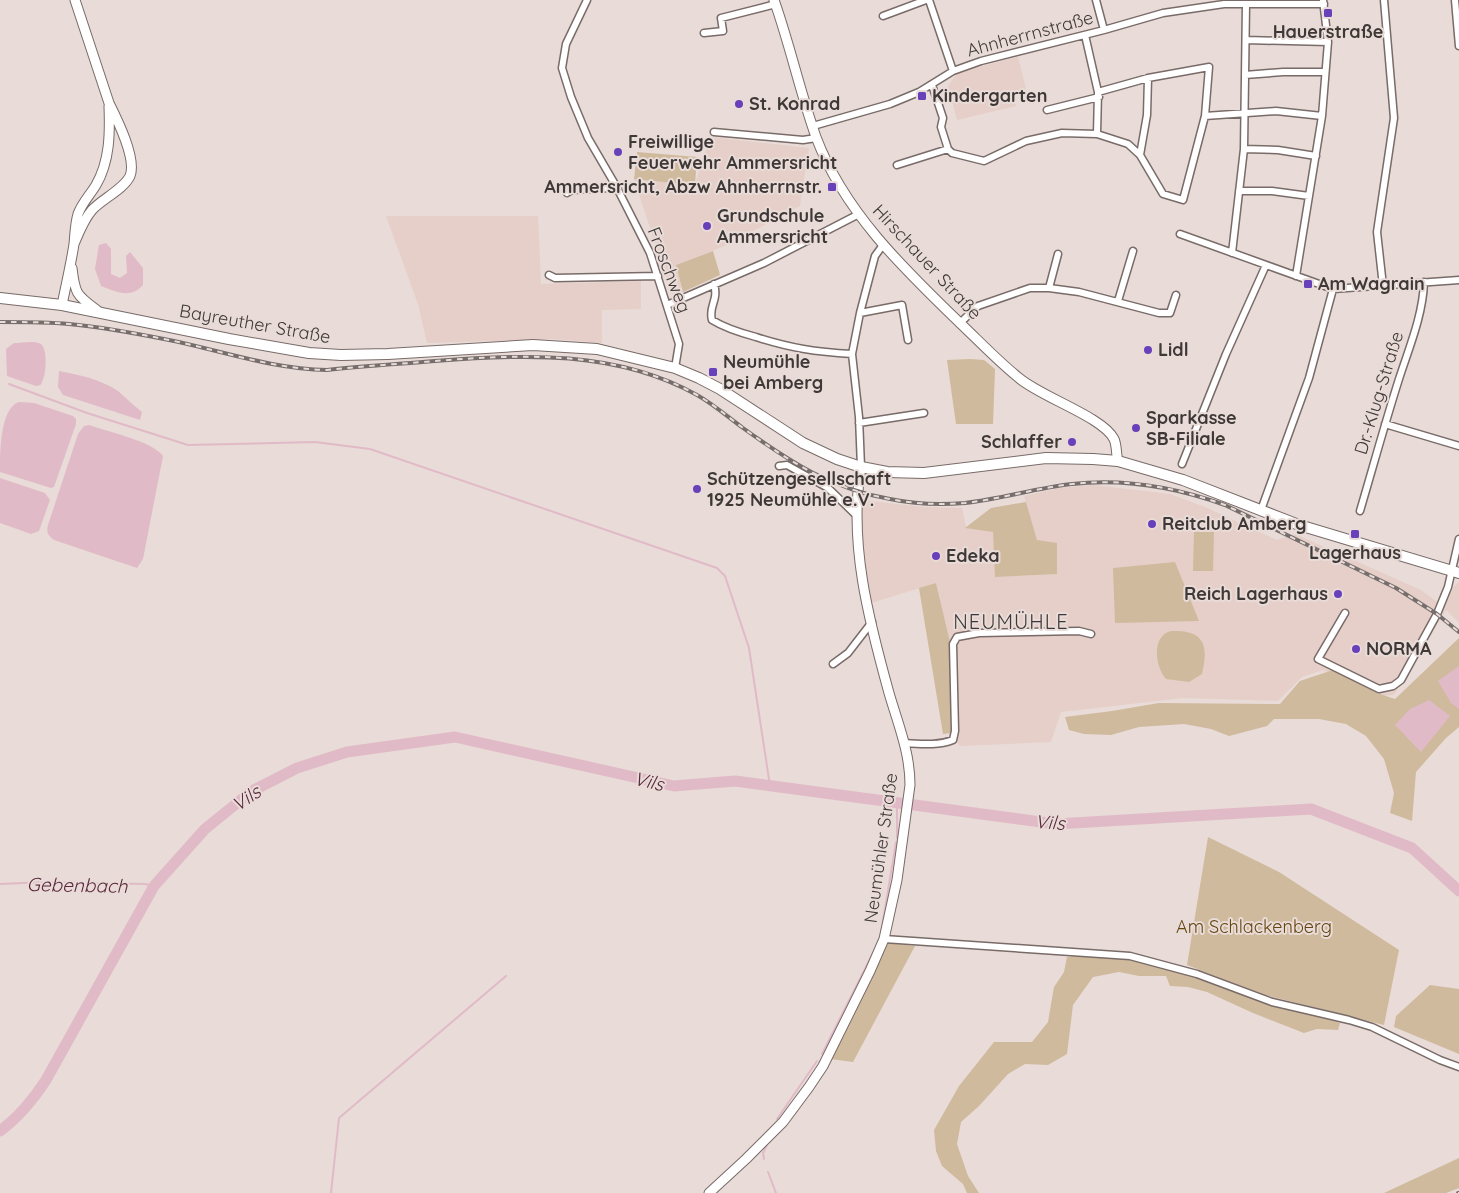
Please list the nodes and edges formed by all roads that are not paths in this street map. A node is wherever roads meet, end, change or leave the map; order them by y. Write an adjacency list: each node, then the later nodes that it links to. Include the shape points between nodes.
1 (75, 0): 23 (street)
2 (587, 0): 37 (street, Froschweg, via 566,44 562,68 588,138)
3 (927, 0): 10 (street); 17 (street)
4 (1096, 0): 11 (street)
5 (1384, 0): 56 (street, via 1394,118 1377,232)
6 (1455, 0): 16 (street)
7 (775, 2): 12 (street, via 721,18 723,31); 28 (street, Hirschauer Straße)
8 (1323, 2): 9 (street, Ahnherrnstraße); 15 (street)
9 (1246, 4): 11 (street, Ahnherrnstraße, via 1163,13); 14 (street)
10 (883, 16)
11 (1104, 30): 13 (street, Ahnherrnstraße)
12 (704, 33)
13 (1085, 35): 17 (street, Ahnherrnstraße); 22 (street)
14 (1246, 40): 15 (street); 19 (street)
15 (1328, 42): 18 (street)
16 (1459, 45)
17 (953, 71): 21 (street, Ahnherrnstraße)
18 (1325, 72): 19 (street); 27 (street)
19 (1245, 75): 25 (street)
20 (1148, 78): 22 (street); 26 (street, via 1209,67); 34 (street, via 1147,115)
21 (932, 84): 28 (street, Ahnherrnstraße, via 890,104); 32 (street, via 943,118 941,127)
22 (1099, 94): 24 (street); 30 (street)
23 (109, 103): 43 (street, via 106,160 79,212); 43 (street, via 130,157 131,174 122,186 93,209)
24 (1047, 110)
25 (1245, 113): 26 (street); 27 (street, via 1276,111); 33 (street)
26 (1205, 116): 34 (street, via 1183,200 1163,194)
27 (1322, 116): 35 (street)
28 (813, 126): 31 (street, Hirschauer Straße)
29 (714, 132): 31 (street, via 803,140)
30 (1097, 134): 32 (street, via 1062,133 1026,141 984,161 952,154); 34 (street, via 1128,144)
31 (816, 138): 41 (street, Hirschauer Straße, via 840,186)
32 (948, 149): 36 (street)
33 (1244, 149): 35 (street); 38 (street)
34 (1140, 155)
35 (1316, 156): 40 (street)
36 (897, 165)
37 (616, 186): 39 (street); 51 (street, Froschweg)
38 (1239, 191): 40 (street); 46 (street)
39 (567, 193)
40 (1309, 196): 52 (street)
41 (859, 214): 44 (street, Hirschauer Straße); 55 (street)
42 (1180, 234): 46 (street)
43 (74, 244): 48 (street)
44 (883, 245): 65 (street, via 874,256); 66 (street, Hirschauer Straße)
45 (1133, 251): 61 (street)
46 (1232, 253): 49 (street)
47 (1058, 254): 57 (street)
48 (71, 255): 62 (street); 64 (street, via 74,289)
49 (1266, 265): 52 (street); 75 (street)
50 (549, 275): 51 (street, via 555,278)
51 (658, 276): 63 (street, Froschweg)
52 (1296, 276): 58 (street)
53 (1459, 280): 54 (street)
54 (1424, 282): 56 (street); 72 (street, Dr.-Klug-Straße, via 1419,315)
55 (714, 284): 63 (street); 68 (street, via 716,293 711,315 712,320 719,324 813,352)
56 (1383, 286): 58 (street)
57 (1049, 288): 61 (street); 66 (street, via 1030,288 978,306)
58 (1333, 289): 78 (street, via 1309,378)
59 (1176, 295): 61 (street, via 1170,312 1159,313)
60 (0, 298): 62 (main road, Bayreuther Straße)
61 (1118, 301)
62 (62, 305): 64 (main road, Bayreuther Straße)
63 (667, 305): 69 (street, Froschweg, via 679,344)
64 (98, 311): 69 (main road, Bayreuther Straße, via 309,353 380,354 534,345 597,349)
65 (860, 313): 67 (street, via 902,305); 68 (street)
66 (960, 323): 74 (street, Hirschauer Straße, via 1019,379 1096,421 1114,439)
67 (908, 340)
68 (852, 354): 71 (street)
69 (675, 368): 77 (main road, via 720,388 803,443)
70 (924, 413): 71 (street)
71 (859, 423): 77 (street)
72 (1385, 424): 73 (street); 79 (street, Dr.-Klug-Straße)
73 (1459, 446)
74 (1118, 461): 77 (main road, via 1046,458 924,473 887,472); 78 (main road, via 1184,480)
75 (1182, 464)
76 (779, 466): 80 (street, via 787,465 828,488)
77 (861, 467): 80 (street, Neumühler Straße)
78 (1260, 510): 82 (main road)
79 (1360, 511)
80 (856, 515): 84 (street, Neumühler Straße, via 863,579)
81 (1459, 539): 82 (street)
82 (1455, 572): 83 (street, via 1401,680 1388,689 1369,686 1318,659)
83 (1345, 614)
84 (872, 622): 86 (street, via 848,653); 87 (street, Neumühler Straße, via 877,650)
85 (1091, 634): 87 (street, via 1079,631 979,633 957,637 953,644 956,731 953,740 943,744)
86 (833, 664)
87 (905, 743): 88 (street, Neumühler Straße, via 910,785 897,880)
88 (884, 939): 89 (street, via 1130,956 1197,974 1272,1002 1372,1027); 90 (street, Neumühler Straße, via 809,1087 782,1122)
89 (1459, 1067)
90 (709, 1193)

